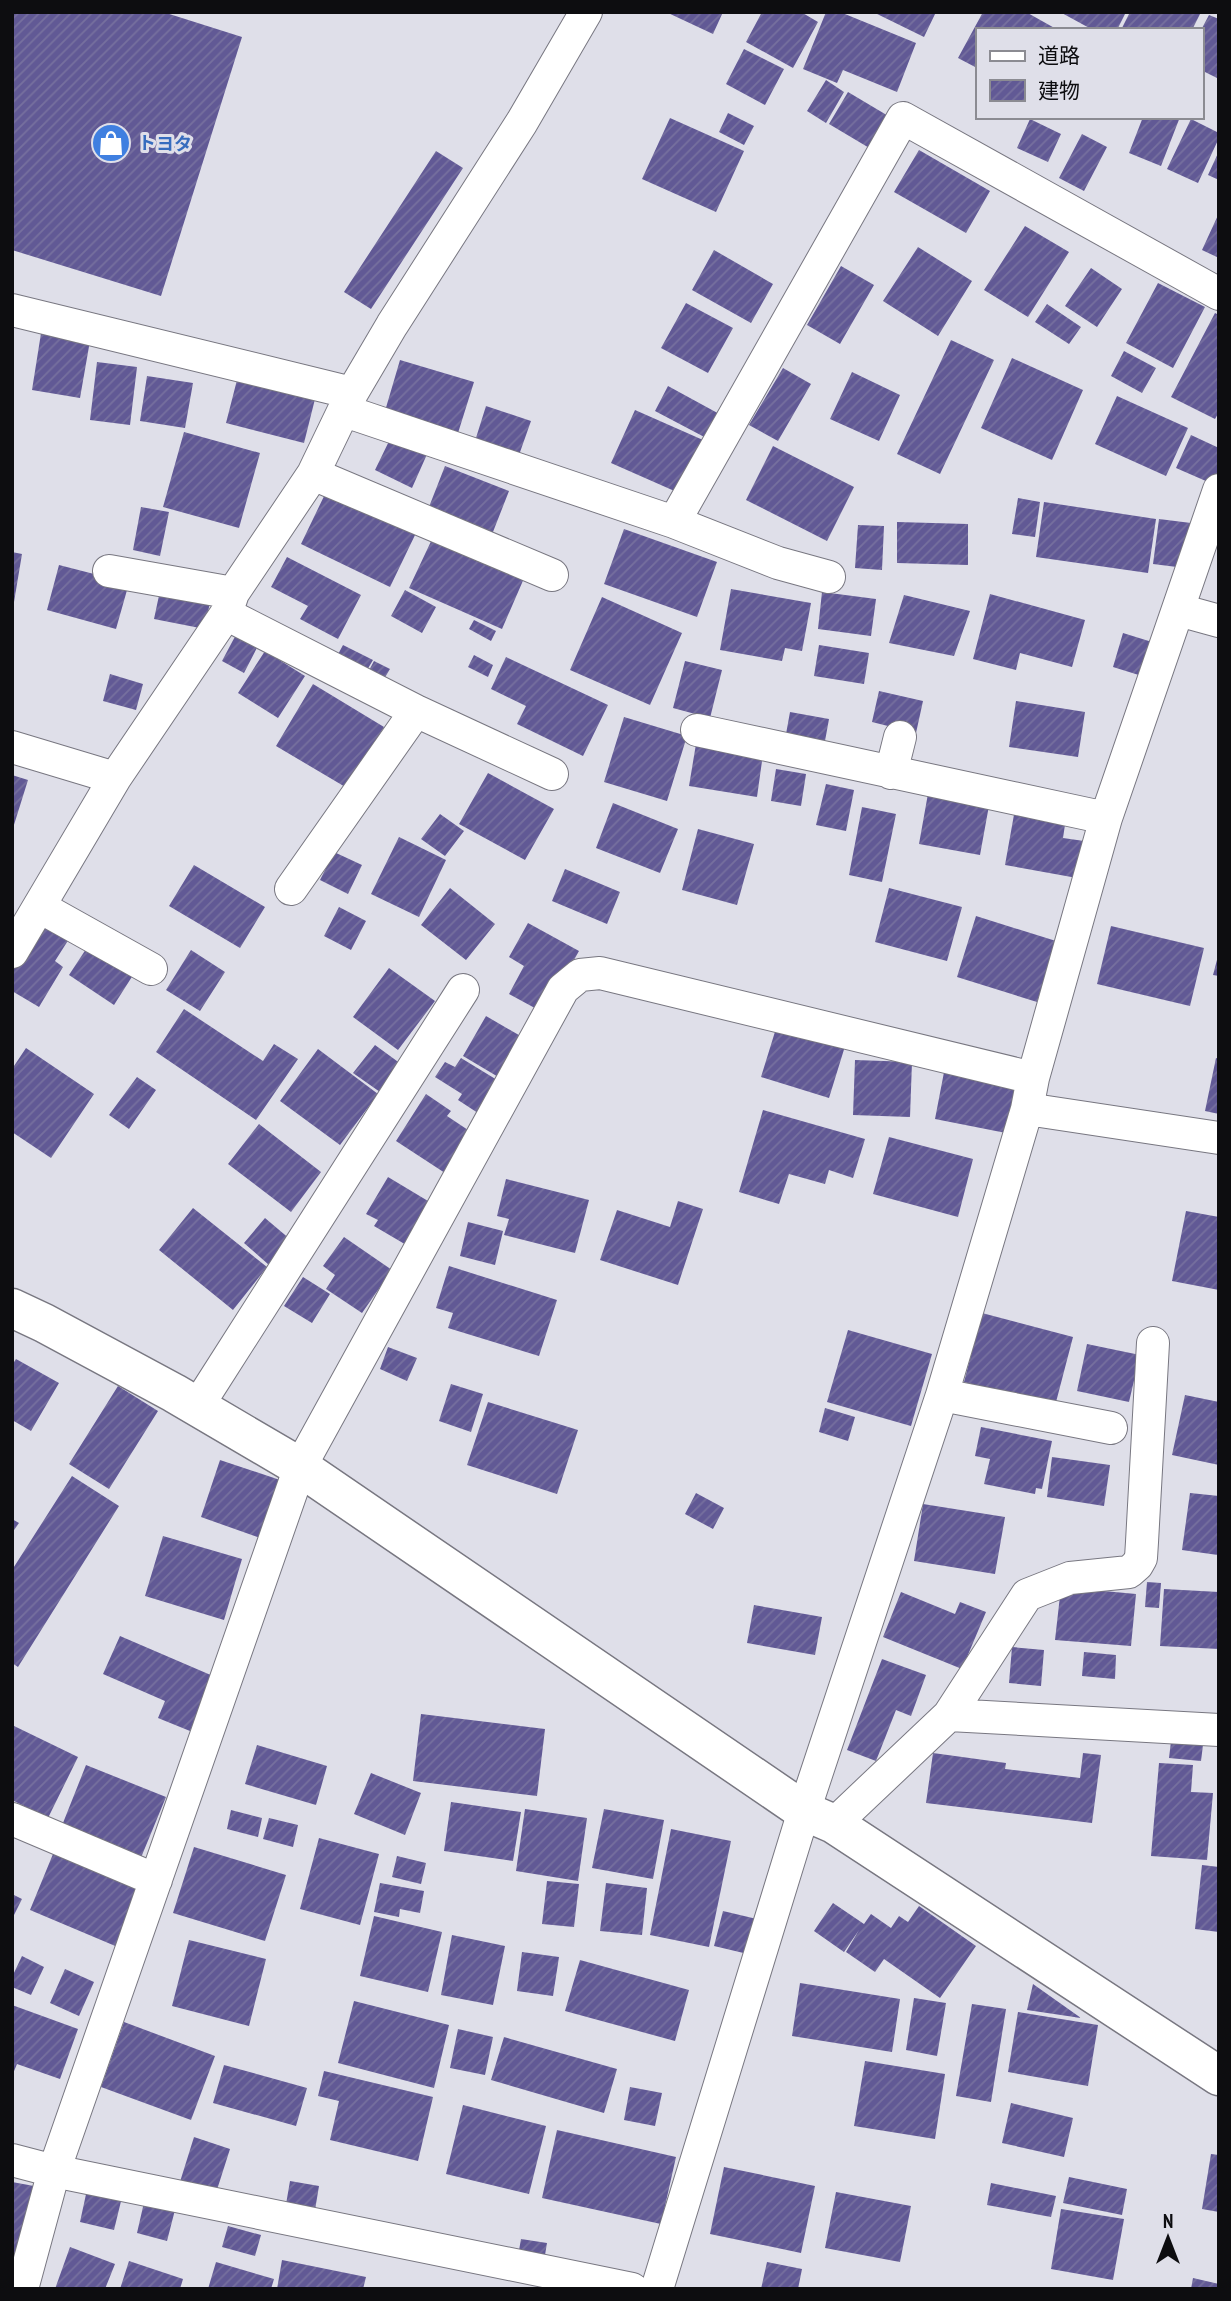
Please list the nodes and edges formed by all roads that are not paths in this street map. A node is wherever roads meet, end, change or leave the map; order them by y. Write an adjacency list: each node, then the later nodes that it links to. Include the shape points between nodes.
1 (586, 12): 4 (street)
2 (1219, 294): 7 (street, via 903,118)
3 (12, 310): 4 (street)
4 (348, 402): 5 (street); 7 (street)
5 (313, 474): 9 (street); 11 (street)
6 (1219, 490): 12 (street)
7 (674, 522): 10 (street, via 778,563)
8 (109, 571): 11 (street)
9 (552, 575)
10 (829, 577)
11 (230, 603): 14 (street); 20 (street)
12 (1179, 610): 13 (street); 21 (street)
13 (1219, 621)
14 (416, 711): 18 (street); 22 (street)
15 (697, 730): 19 (street)
16 (900, 737): 19 (street)
17 (12, 747): 20 (street)
18 (552, 774)
19 (891, 774): 21 (street)
20 (115, 778): 23 (street)
21 (1106, 818): 27 (street)
22 (291, 889)
23 (40, 907): 24 (street); 25 (street)
24 (12, 952)
25 (151, 969)
26 (463, 990): 33 (street)
27 (1033, 1078): 28 (street); 35 (street, via 600,973 580,975 563,989)
28 (1027, 1109): 29 (street); 32 (street)
29 (1219, 1138)
30 (12, 1308): 33 (street)
31 (1153, 1343): 36 (street, via 1137,1566 1129,1572 1070,1578 1027,1595)
32 (942, 1395): 34 (street); 38 (street)
33 (197, 1407): 35 (street)
34 (1111, 1428)
35 (300, 1467): 38 (street); 40 (street)
36 (949, 1715): 37 (street); 38 (street)
37 (1219, 1730)
38 (819, 1817): 41 (street); 46 (street)
39 (12, 1819): 40 (street)
40 (156, 1880): 43 (street)
41 (1219, 2076)
42 (12, 2160): 43 (street)
43 (54, 2171): 44 (street); 45 (street)
44 (22, 2289)
45 (632, 2289)
46 (657, 2289)

